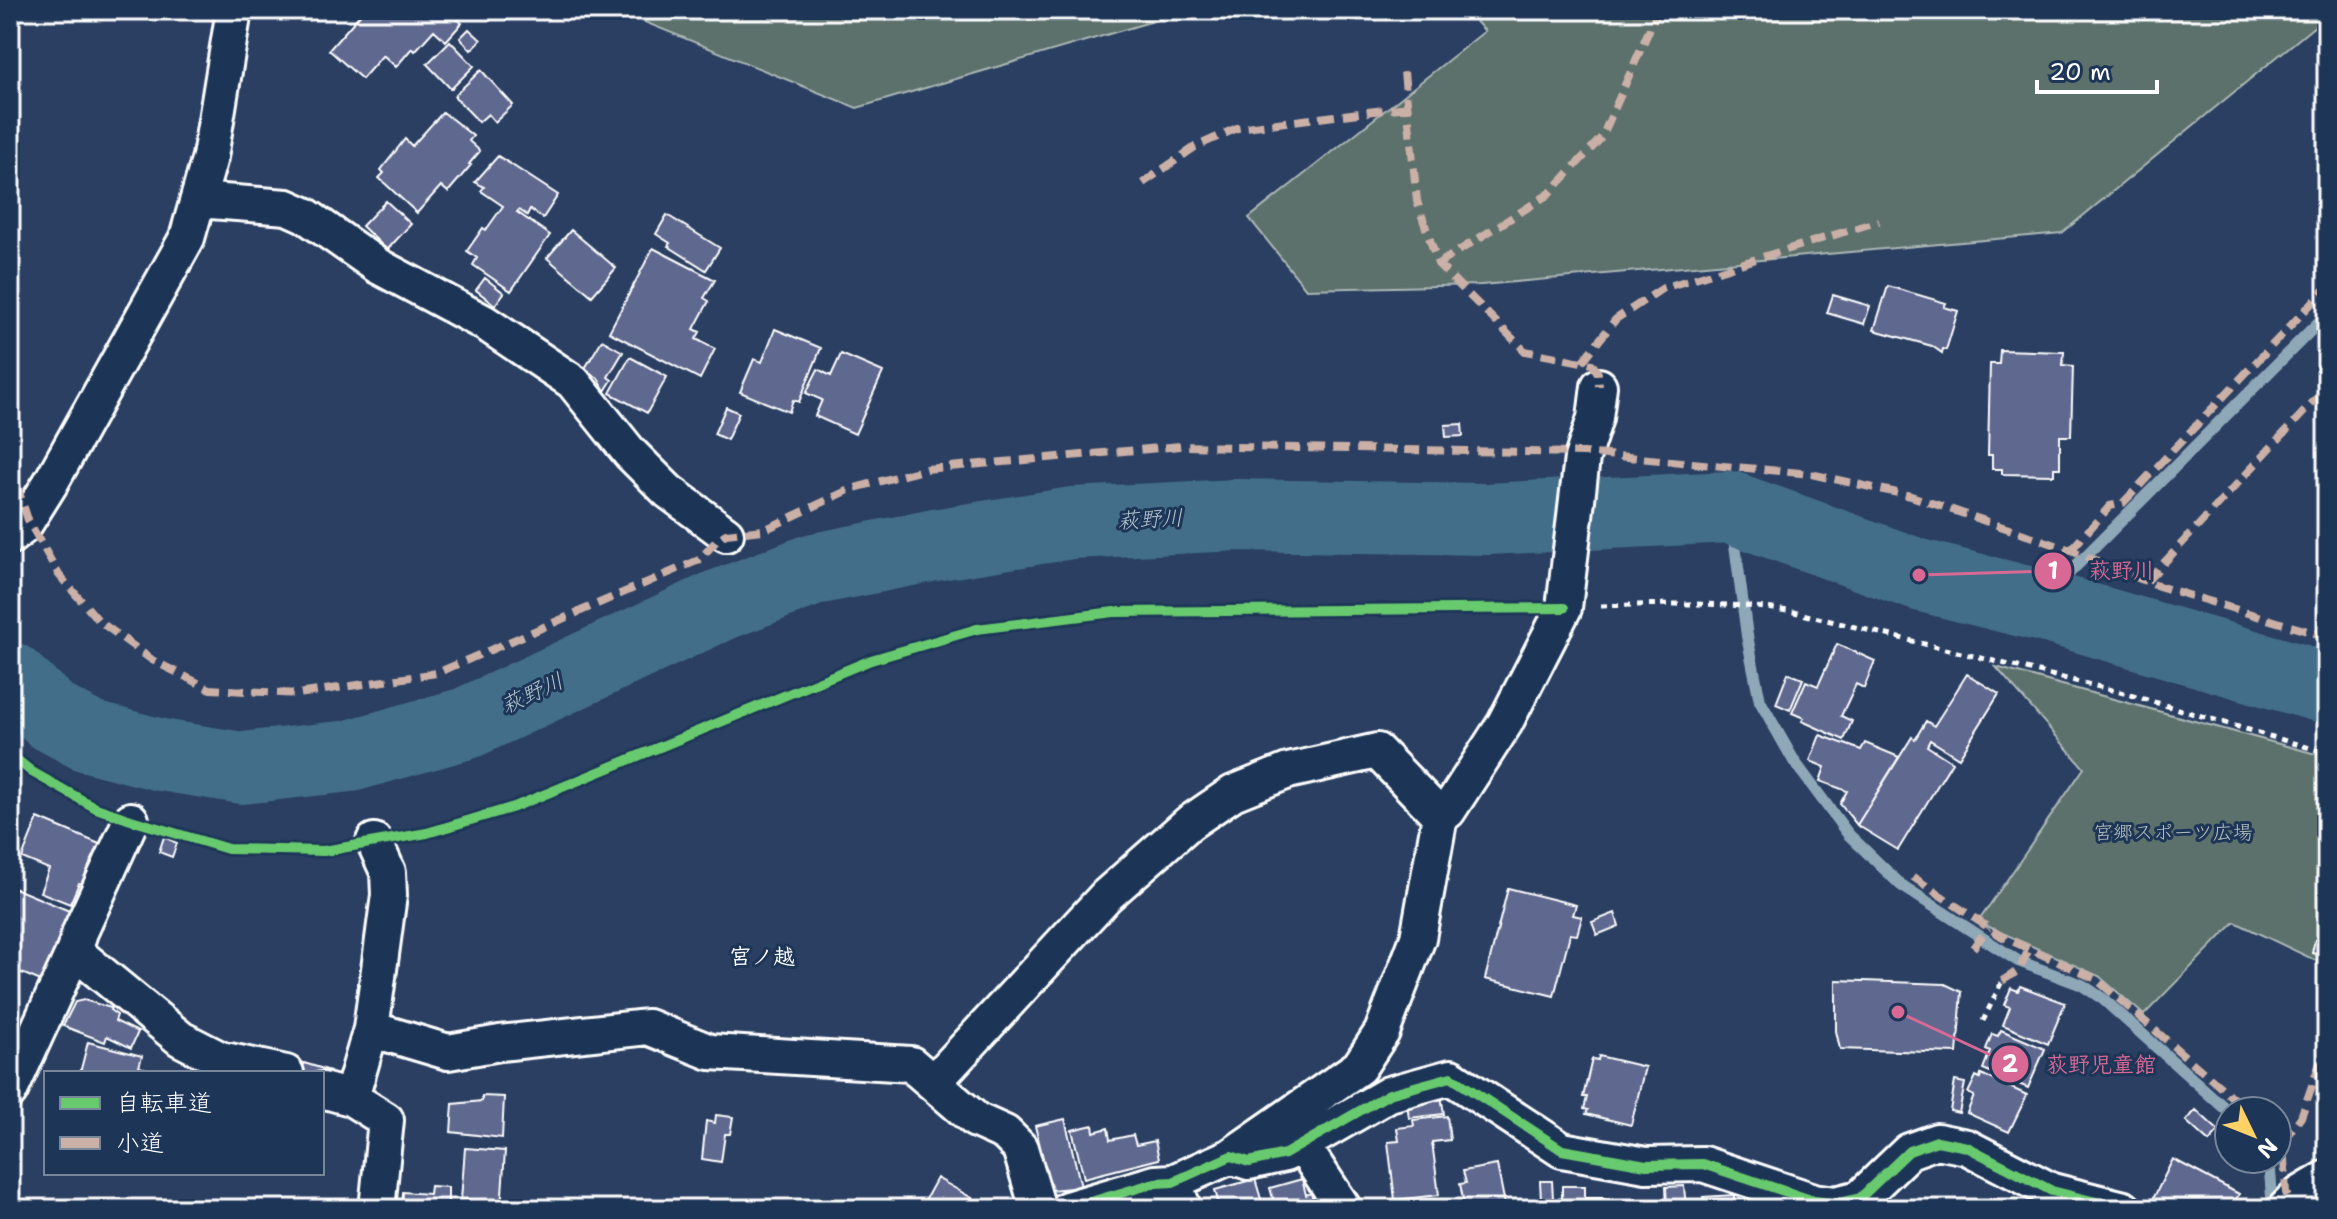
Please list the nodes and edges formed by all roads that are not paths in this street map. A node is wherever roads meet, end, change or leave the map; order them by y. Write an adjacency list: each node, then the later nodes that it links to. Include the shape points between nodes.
1 (234, 10): 2 (street)
2 (198, 200): 4 (street, via 187,238 113,375); 5 (street, via 287,207 378,266 485,323 573,382 668,491)
3 (1599, 386): 6 (street, via 1582,458 1565,598 1505,723)
4 (16, 532)
5 (726, 534)
6 (1440, 816): 12 (street, via 1377,751 1288,771 1233,793 1189,823 1106,896); 16 (street, via 1418,938 1382,1032 1359,1067)
7 (131, 820): 9 (street)
8 (374, 841): 10 (street, via 388,872 389,895)
9 (74, 951): 11 (street, via 181,1039 220,1059); 13 (street)
10 (371, 1029): 12 (street, via 448,1052 648,1027 710,1052 911,1064); 14 (street)
11 (277, 1071)
12 (932, 1080): 20 (street, via 976,1120 1005,1133 1020,1148)
13 (10, 1091)
14 (336, 1094): 19 (street, via 386,1120)
15 (1302, 1145): 16 (street, via 1249,1162); 18 (street, via 1389,1094 1451,1077 1562,1150 1646,1165 1703,1164); 22 (street)
16 (1231, 1156): 17 (street)
17 (1179, 1195): 21 (street, via 1155,1183)
18 (1768, 1197): 23 (street, via 1836,1204 1860,1198 1909,1151 1937,1141 1967,1147 2052,1191)
19 (377, 1209)
20 (1038, 1209)
21 (1067, 1209)
22 (1344, 1209)
23 (2124, 1209)

